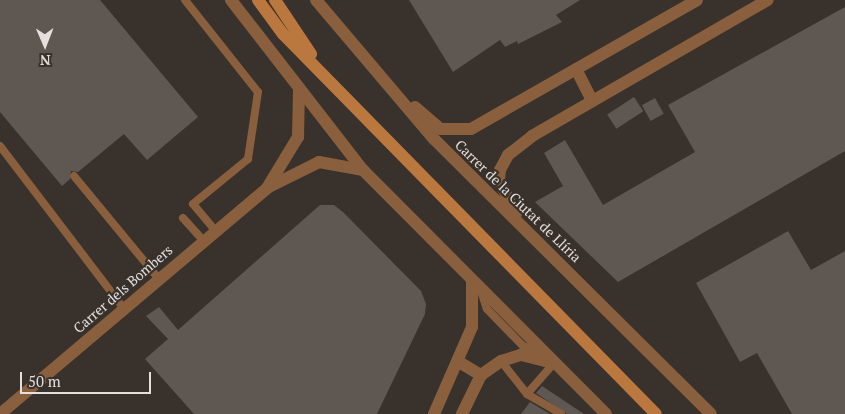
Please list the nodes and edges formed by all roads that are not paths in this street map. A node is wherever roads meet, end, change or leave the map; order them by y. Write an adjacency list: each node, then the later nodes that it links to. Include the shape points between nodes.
1 (185, 0): 19 (lane, via 258,92 248,159 193,204)
2 (231, 0): 11 (street)
3 (258, 0): 10 (street, via 283,34)
4 (275, 0): 10 (street)
5 (316, 0): 9 (street, Carrer de la Ciutat de Llíria)
6 (697, 0): 8 (street)
7 (768, 0): 12 (street)
8 (576, 69): 9 (street, via 471,129 455,132 440,129); 12 (street)
9 (384, 81): 18 (street, Carrer de la Ciutat de Llíria, via 434,139)
10 (338, 90): 34 (street)
11 (299, 91): 14 (street); 16 (street, Carrer dels Bombers, via 298,137)
12 (592, 100): 18 (street, via 532,136 508,155 500,170 502,192)
13 (0, 146): 23 (lane)
14 (363, 170): 16 (street, Carrer dels Bombers, via 319,162); 22 (street)
15 (74, 176): 21 (lane)
16 (267, 188): 19 (street, Carrer dels Bombers)
17 (183, 218): 20 (lane)
18 (526, 228): 35 (street, Carrer de la Ciutat de Llíria)
19 (215, 230): 20 (street, Carrer dels Bombers)
20 (203, 240): 21 (street, Carrer dels Bombers)
21 (159, 278): 23 (street, Carrer dels Bombers)
22 (476, 285): 24 (street); 26 (street, via 472,327)
23 (124, 309): 29 (street, Carrer dels Bombers)
24 (550, 358): 25 (street, via 521,356); 28 (lane); 33 (street)
25 (501, 361): 27 (street); 28 (lane)
26 (459, 362): 27 (street); 30 (street)
27 (481, 375): 31 (street)
28 (527, 394): 32 (lane)
29 (0, 414)
30 (434, 414)
31 (462, 414)
32 (561, 414)
33 (603, 414)
34 (656, 414)
35 (711, 414)

